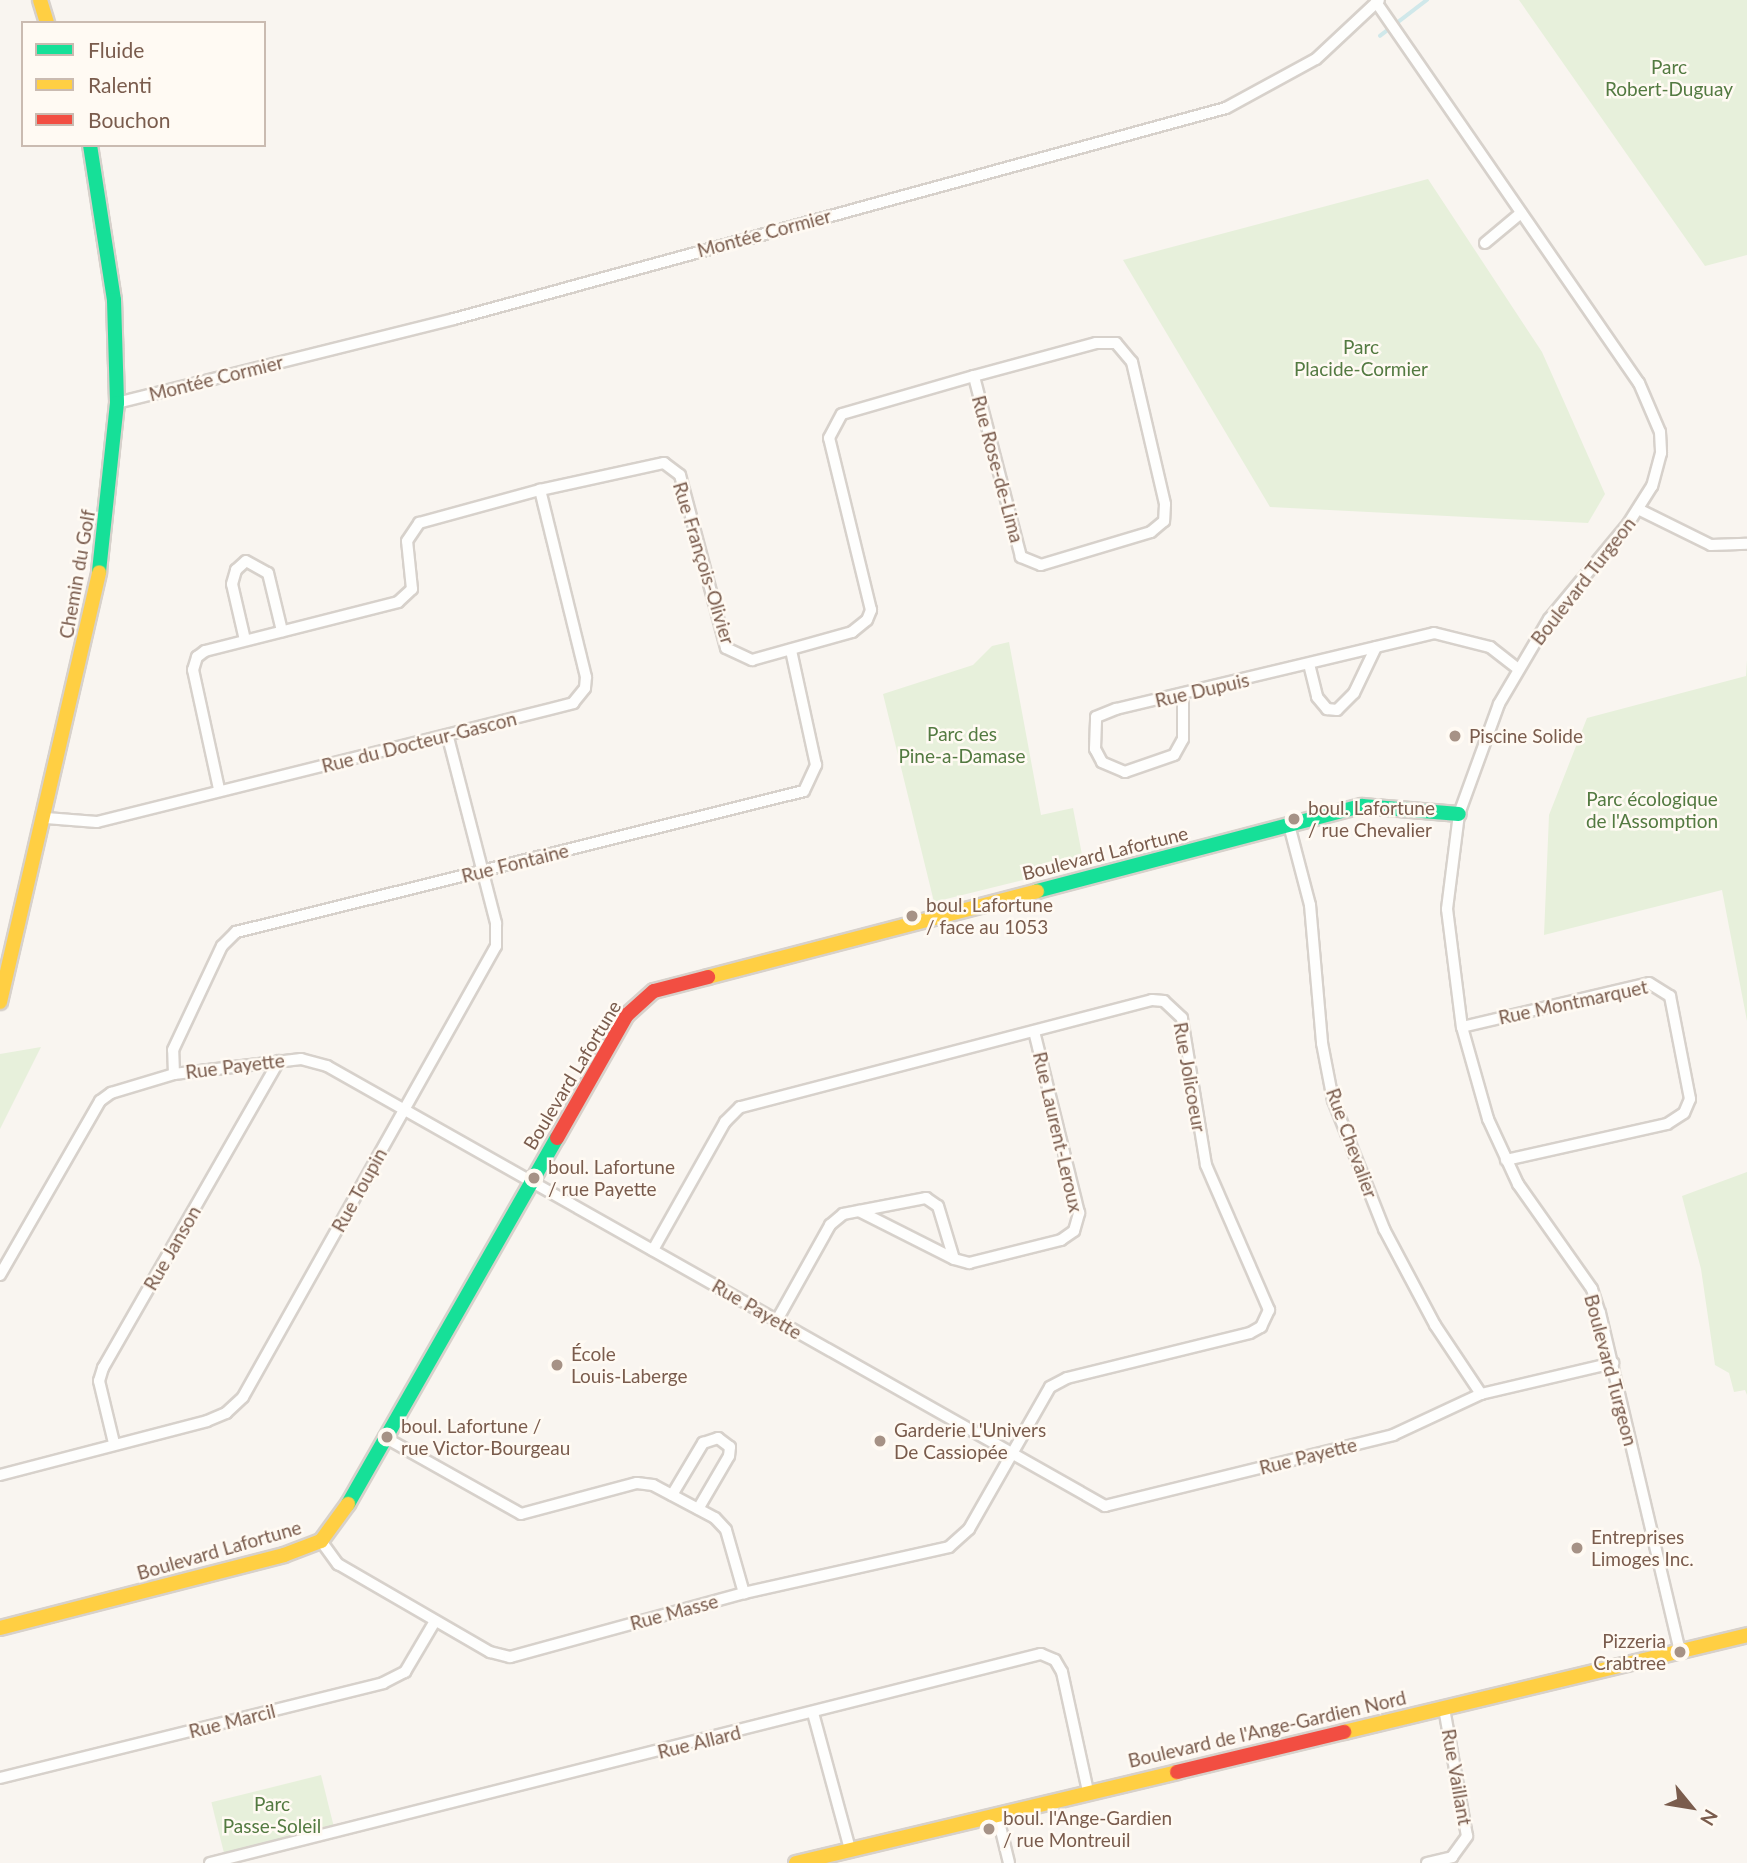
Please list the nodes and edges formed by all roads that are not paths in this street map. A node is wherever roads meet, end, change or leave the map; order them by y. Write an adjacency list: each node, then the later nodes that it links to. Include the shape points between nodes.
1 (40, 0): 3 (street)
2 (1378, 1): 5 (street, Boulevard Turgeon); 9 (street, Montée Cormier, via 1316,59 1226,108 454,319)
3 (46, 21)
4 (90, 147): 9 (street, Chemin du Golf, via 114,300)
5 (1521, 213): 6 (street); 11 (street, Boulevard Turgeon, via 1654,408 1661,453 1652,486)
6 (1485, 243)
7 (1116, 343): 8 (street, Rue François-Olivier, via 1096,343); 8 (street, Rue Rose-de-Lima, via 1132,362 1165,504 1164,521 1151,532 1041,565 1021,557)
8 (974, 376): 16 (street, Rue François-Olivier, via 842,414 835,421 829,438 871,610 867,620 852,632)
9 (117, 403): 23 (street, Chemin du Golf, via 102,556)
10 (540, 490): 13 (street, Rue François-Olivier, via 419,523 407,541 412,589 398,602); 16 (street, Rue François-Olivier, via 653,464 673,468 680,475 726,648 752,660); 20 (street, Rue du Docteur-Gascon, via 585,688 573,703)
11 (1638, 509): 12 (street, via 1711,545); 18 (street, Boulevard Turgeon, via 1549,619)
12 (1747, 544)
13 (282, 631): 14 (street, Rue François-Olivier); 14 (street, via 268,573 246,561 236,570 232,584)
14 (245, 640): 21 (street, Rue François-Olivier, via 205,651 193,670)
15 (1376, 647): 17 (street, Rue Dupuis); 17 (street, via 1354,694 1337,710 1327,709 1317,698); 18 (street, Rue Dupuis, via 1434,633 1465,637 1490,647)
16 (791, 650): 25 (street, Rue Fontaine, via 816,765 804,792)
17 (1309, 664): 19 (street, Rue Dupuis)
18 (1518, 669): 22 (street, Boulevard Turgeon, via 1499,704)
19 (1183, 695): 19 (street, Rue Dupuis, via 1180,748 1174,755 1125,772 1102,762 1095,749 1096,717)
20 (447, 737): 21 (street, Rue du Docteur-Gascon); 25 (street, Rue Toupin)
21 (219, 789): 23 (street, Rue du Docteur-Gascon, via 97,822)
22 (1459, 814): 24 (street, Boulevard Lafortune, via 1362,806); 27 (street, Boulevard Turgeon, via 1447,909)
23 (46, 818): 26 (street, Chemin du Golf)
24 (1289, 825): 33 (street, Boulevard Lafortune, via 666,984 643,998 627,1016); 40 (street, Rue Chevalier, via 1310,905 1320,1030 1333,1100 1384,1229 1435,1325)
25 (483, 871): 30 (street, Rue Fontaine, via 236,932 222,946 173,1050); 31 (street, Rue Toupin, via 496,923 496,946)
26 (0, 1002)
27 (1462, 1027): 32 (street, Boulevard Turgeon, via 1488,1119); 32 (street, Rue Montmarquet, via 1649,983 1670,996 1690,1099 1684,1113 1667,1124)
28 (1034, 1031): 35 (street, Rue Jolicoeur, via 740,1107 725,1122); 36 (street, Rue Laurent-Leroux, via 1078,1224 1061,1240 969,1263); 43 (street, Rue Jolicoeur, via 1152,1000 1174,1006 1182,1018 1206,1165 1269,1310 1261,1326 1250,1333 1058,1382)
29 (279, 1060): 30 (street, Rue Payette); 31 (street, Rue Payette, via 314,1061); 42 (street, Rue Janson, via 103,1368 99,1381)
30 (174, 1074): 37 (street, Rue Payette, via 111,1093 100,1101)
31 (405, 1110): 33 (street, Rue Payette); 42 (street, Rue Toupin, via 243,1396 226,1413 207,1421)
32 (1506, 1160): 39 (street, Boulevard Turgeon, via 1536,1215 1592,1289)
33 (531, 1182): 35 (street, Rue Payette); 41 (street, Boulevard Lafortune)
34 (859, 1211): 36 (street, Rue Laurent-Leroux); 36 (street, via 921,1198 935,1202); 38 (street, via 844,1214 830,1225)
35 (653, 1250): 38 (street, Rue Payette)
36 (954, 1259)
37 (0, 1275)
38 (777, 1320): 43 (street, Rue Payette)
39 (1613, 1363): 40 (street, Rue Payette); 52 (street, Boulevard Turgeon)
40 (1480, 1394): 43 (street, Rue Payette, via 1393,1435 1105,1506)
41 (384, 1437): 45 (street, via 521,1514 637,1483); 47 (street, Boulevard Lafortune, via 343,1513)
42 (114, 1443): 44 (street, Rue Toupin)
43 (1011, 1456): 48 (street, Rue Masse, via 969,1529 949,1547)
44 (0, 1475)
45 (672, 1495): 46 (street); 46 (street, via 704,1443 718,1438 730,1447 729,1456)
46 (698, 1509): 48 (street, via 726,1530)
47 (321, 1541): 49 (street, Rue Masse, via 338,1564); 50 (street, Boulevard Lafortune, via 284,1555)
48 (744, 1593): 49 (street, Rue Masse, via 510,1657 490,1652)
49 (435, 1621): 55 (street, Rue Marcil, via 405,1672 383,1683)
50 (0, 1629)
51 (1747, 1635): 52 (street, Boulevard de l'Ange-Gardien Nord)
52 (1680, 1652): 53 (street, Boulevard de l'Ange-Gardien Nord)
53 (1444, 1708): 56 (street, Boulevard de l'Ange-Gardien Nord); 62 (street, Rue Vaillant, via 1467,1836 1452,1857)
54 (813, 1713): 56 (street, Rue Allard, via 1041,1654 1055,1660 1062,1672); 58 (street); 59 (street, Rue Allard)
55 (0, 1778)
56 (1088, 1791): 57 (street, Boulevard de l'Ange-Gardien Nord)
57 (997, 1814): 58 (street, Boulevard de l'Ange-Gardien Nord); 61 (street)
58 (850, 1849): 60 (street, Boulevard de l'Ange-Gardien Nord)
59 (210, 1863)
60 (796, 1863)
61 (1009, 1863)
62 (1427, 1863)

